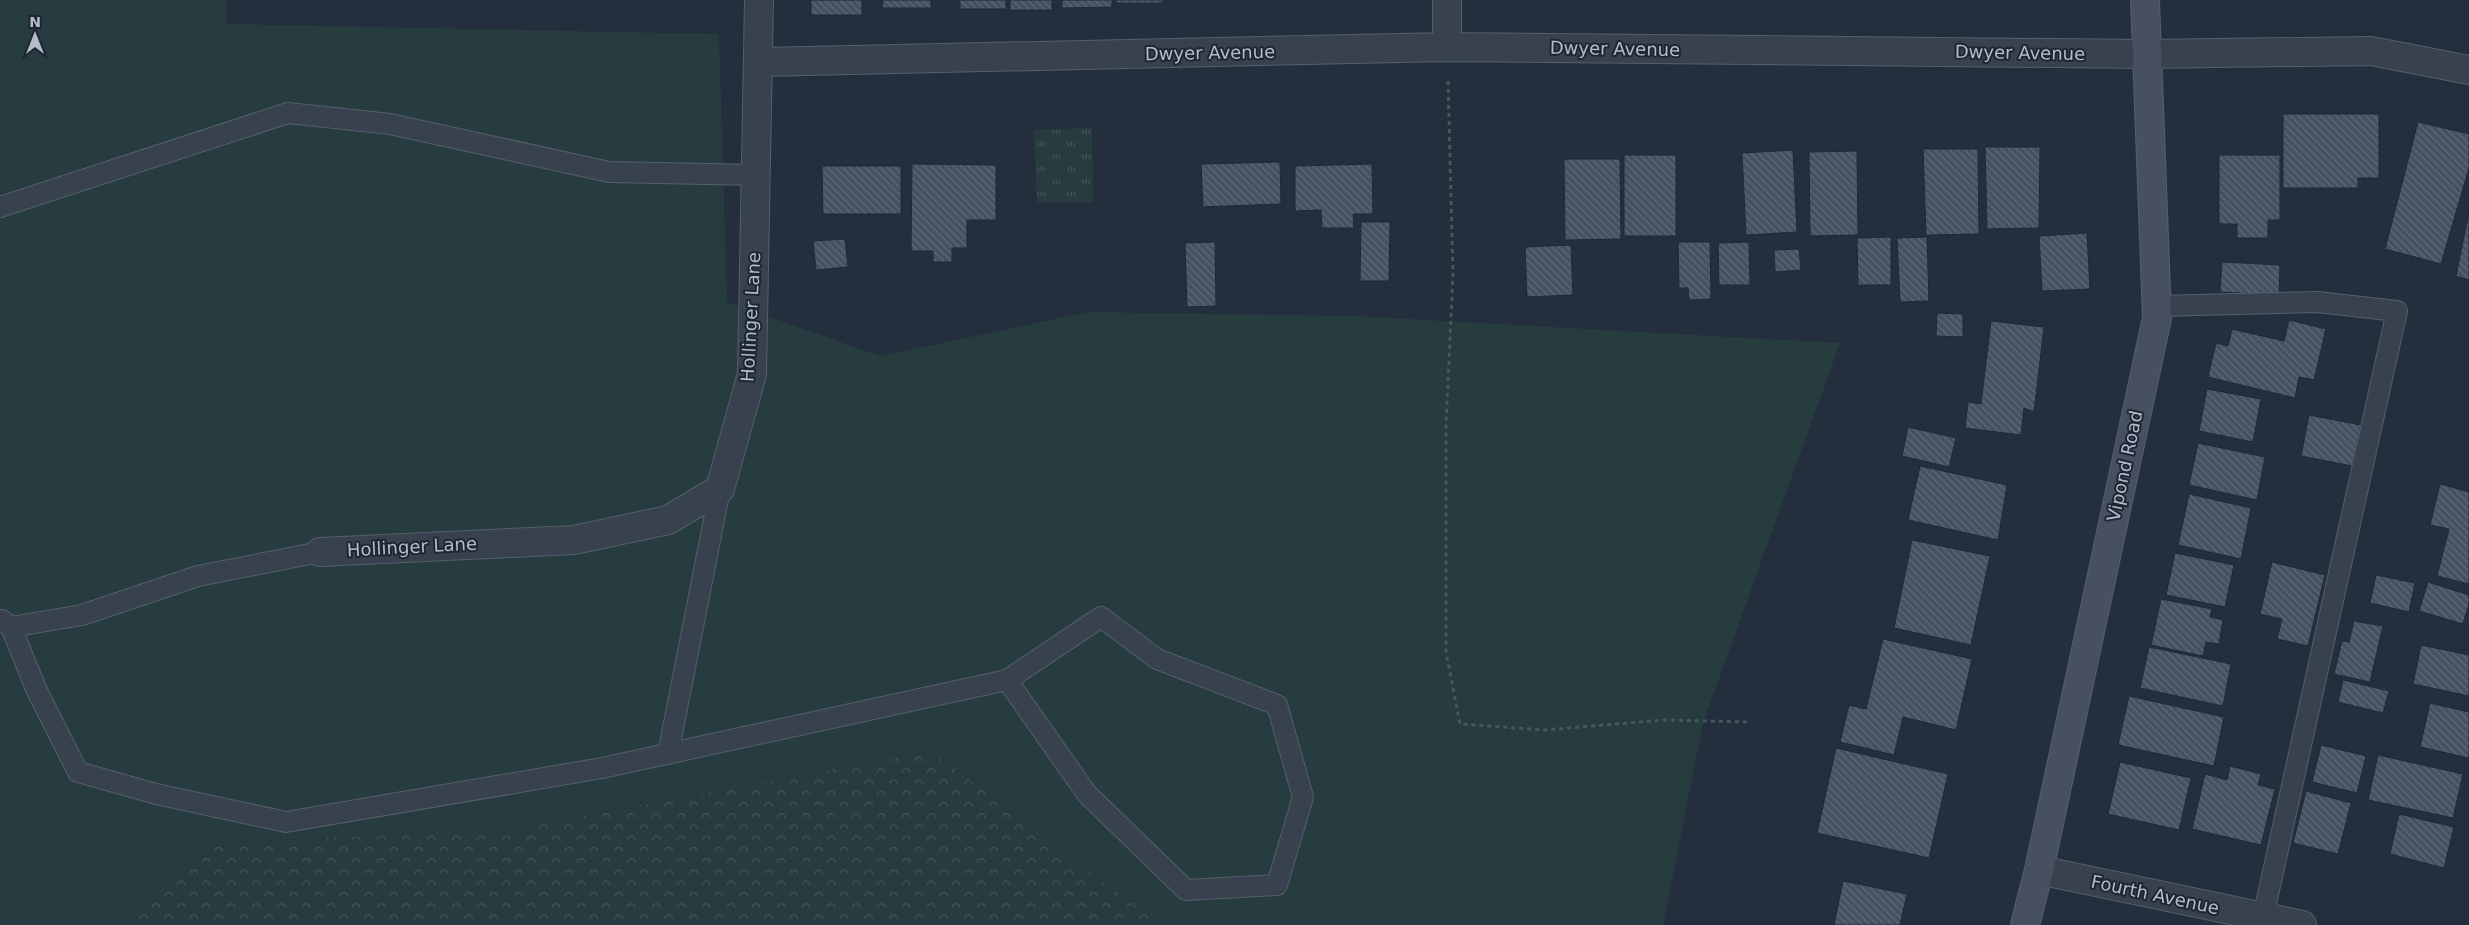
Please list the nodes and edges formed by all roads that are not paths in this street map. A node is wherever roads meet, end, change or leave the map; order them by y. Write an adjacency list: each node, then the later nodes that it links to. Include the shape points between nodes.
1 (760, 0): 6 (street, Hollinger Lane)
2 (1447, 0): 4 (street)
3 (2145, 0): 5 (street, Vipond Road)
4 (1447, 48): 5 (street, Dwyer Avenue); 6 (street, Dwyer Avenue)
5 (2146, 54): 7 (street, Dwyer Avenue, via 2371,52); 10 (street, Vipond Road)
6 (759, 62): 8 (street, Hollinger Lane)
7 (2469, 70)
8 (756, 175): 9 (lane, via 609,172 390,124 288,113); 11 (street, Hollinger Lane, via 752,374)
9 (0, 207)
10 (2157, 306): 16 (street, Vipond Road, via 2158,318); 17 (lane, via 2317,302 2397,311)
11 (720, 489): 12 (street, Hollinger Lane, via 668,520 574,540); 15 (lane)
12 (320, 552): 13 (lane, via 198,576 82,615)
13 (6, 623): 15 (lane, via 78,772 156,794 286,822)
14 (1008, 680): 14 (lane, via 1087,794 1186,890 1277,885 1303,797 1277,705 1157,659 1101,617); 15 (lane)
15 (668, 754)
16 (2039, 870): 17 (street, Fourth Avenue); 18 (street, Vipond Road)
17 (2263, 917): 19 (street, Fourth Avenue)
18 (2025, 925)
19 (2302, 925)

